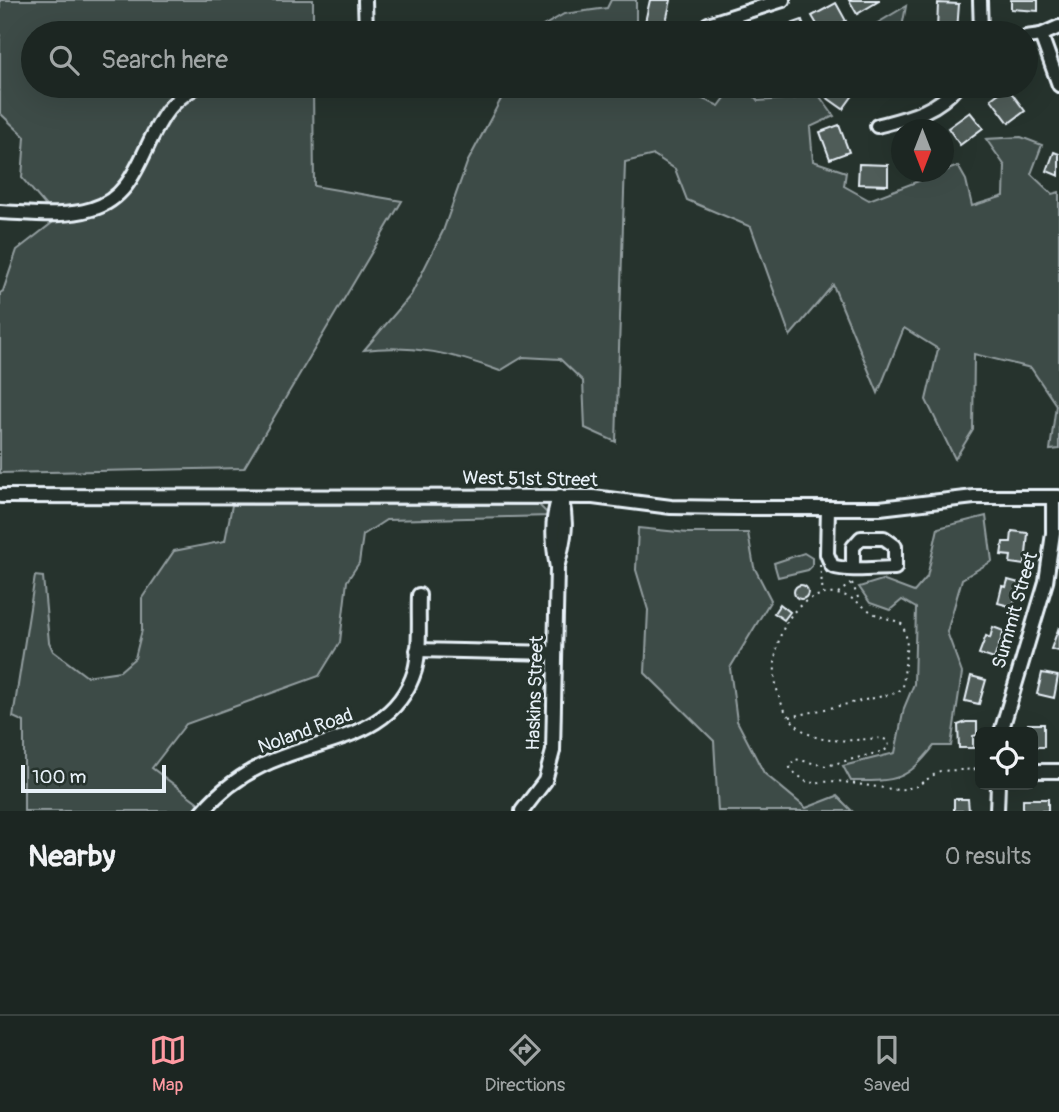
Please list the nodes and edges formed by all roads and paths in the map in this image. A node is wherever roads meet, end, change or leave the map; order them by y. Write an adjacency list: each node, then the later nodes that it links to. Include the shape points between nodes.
1 (365, 0): 4 (street)
2 (783, 0): 5 (street)
3 (980, 0): 6 (street)
4 (366, 21)
5 (717, 21)
6 (981, 21)
7 (1059, 27): 9 (street)
8 (1038, 35): 9 (street)
9 (1041, 35): 10 (street)
10 (1059, 85)
11 (182, 98): 14 (street, via 168,110 136,172 117,196 103,205 77,213)
12 (945, 98): 13 (street, via 923,113)
13 (877, 126)
14 (0, 212)
15 (0, 496): 16 (street, West 51st Street)
16 (560, 496): 18 (street, West 51st Street, via 684,508); 25 (street, Haskins Street, via 566,511 557,568)
17 (1056, 497): 18 (street, West 51st Street, via 974,496 893,507); 27 (street, Summit Street, via 1046,582)
18 (828, 508): 19 (street, via 828,561 835,568)
19 (855, 568): 20 (path, via 858,576)
20 (852, 583): 21 (path); 23 (path)
21 (837, 594): 23 (path); 26 (path, via 798,610 776,643 775,684)
22 (419, 595): 24 (street, Noland Road)
23 (859, 601): 26 (path, via 906,631 902,691)
24 (417, 650): 25 (street); 32 (street, Noland Road, via 410,684 389,714 360,732 262,765)
25 (555, 653): 33 (street, Haskins Street, via 551,763 540,789)
26 (790, 717): 28 (path, via 807,733 821,738 882,738 889,744 884,751 826,766 793,761 792,771 808,783 837,781 906,789 940,771)
27 (1002, 727)
28 (975, 769)
29 (1038, 771): 30 (street)
30 (1059, 771)
31 (998, 790): 34 (street)
32 (203, 811)
33 (522, 811)
34 (997, 811)

